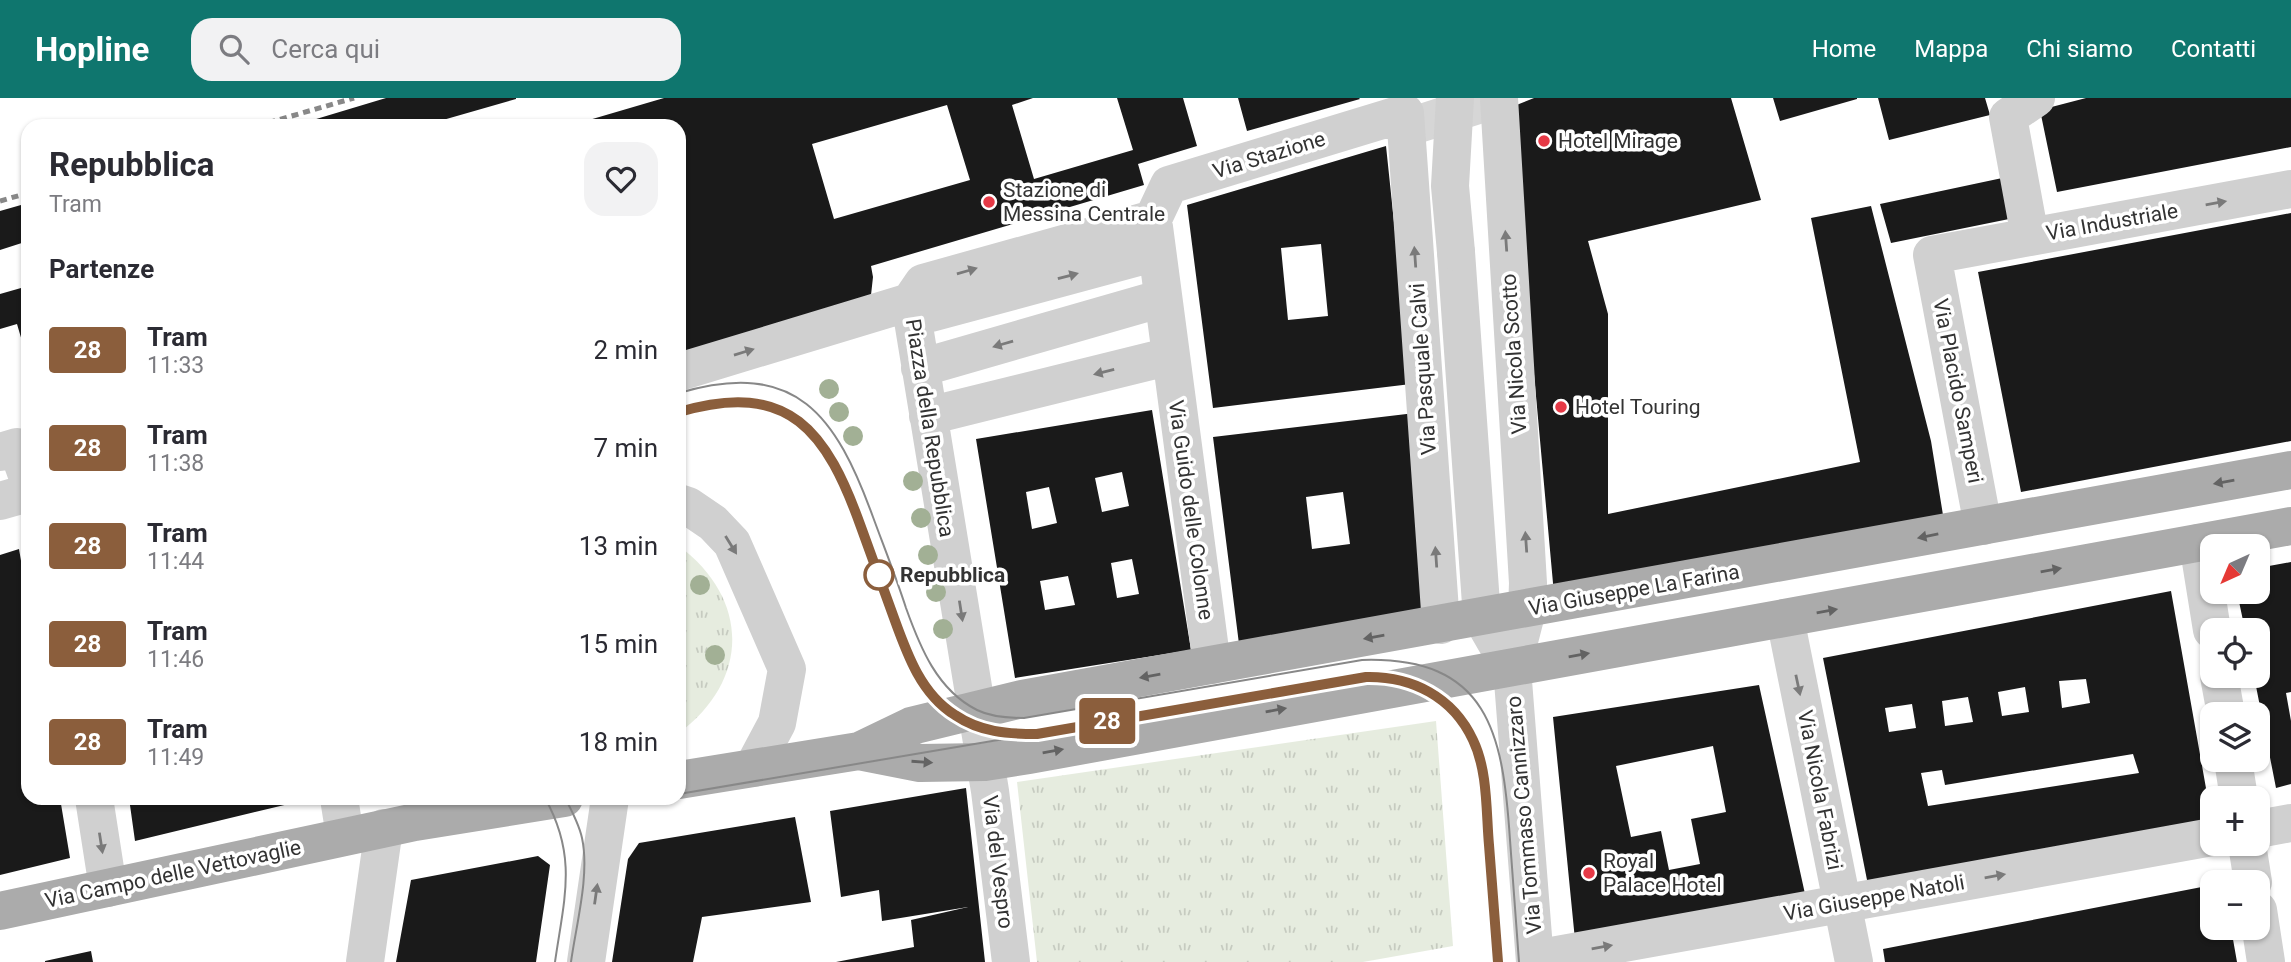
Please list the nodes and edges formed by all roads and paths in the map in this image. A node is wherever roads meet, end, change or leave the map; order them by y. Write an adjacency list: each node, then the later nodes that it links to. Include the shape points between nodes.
1 (1455, 98): 23 (street, bridge, via 1450,186)
2 (2036, 98): 7 (street, via 2008,117)
3 (1498, 99): 22 (street, Via Nicola Scotto, one-way to 3)
4 (1405, 114): 6 (street, Via Stazione, via 1169,185); 26 (street, Via Pasquale Calvi, one-way to 4)
5 (2291, 190): 7 (street, Via Industriale, one-way to 5)
6 (1155, 235): 9 (street, Via Guido delle Colonne); 10 (street, Piazza della Repubblica, one-way to 6, via 931,313)
7 (2030, 237): 8 (street, Via Industriale)
8 (1932, 255): 19 (street, Via Placido Samperi)
9 (1163, 298): 11 (street, Via Guido delle Colonne); 12 (street, one-way to 12)
10 (910, 302): 12 (street, Piazza della Repubblica); 13 (street, Piazza della Repubblica, one-way to 10)
11 (1171, 356): 14 (street, one-way to 14); 27 (street, Via Guido delle Colonne)
12 (920, 368): 14 (street, Piazza della Repubblica)
13 (686, 370)
14 (928, 416): 29 (street, Piazza della Repubblica, one-way to 29)
15 (2291, 470): 19 (main road, Via Giuseppe La Farina, one-way to 19)
16 (21, 495): 17 (street)
17 (0, 501)
18 (686, 505): 32 (street, one-way to 32, via 732,543 788,670 778,723)
19 (1983, 526): 22 (main road, Via Giuseppe La Farina, one-way to 22)
20 (2291, 526): 21 (main road)
21 (2198, 543): 24 (main road, one-way to 21); 25 (street)
22 (1527, 610): 23 (main road, Via Giuseppe La Farina); 28 (street, Via Nicola Scotto)
23 (1482, 618): 26 (main road, Via Giuseppe La Farina); 28 (street)
24 (1785, 618): 28 (main road, one-way to 24); 44 (street, Via Nicola Fabrizi, one-way to 44)
25 (2210, 618)
26 (1441, 625): 27 (main road, Via Giuseppe La Farina, one-way to 27)
27 (1212, 665): 29 (main road, Via Giuseppe La Farina, one-way to 29)
28 (1512, 668): 31 (main road, one-way to 28); 47 (street, Via Tommaso Cannizzaro)
29 (977, 710): 30 (main road, Via Giuseppe La Farina, via 911,726); 31 (street, Piazza della Repubblica)
30 (859, 751): 31 (main road, one-way to 31, via 920,763); 32 (main road)
31 (985, 762): 50 (street, Via del Vespro)
32 (753, 768): 33 (main road)
33 (686, 779)
34 (95, 805): 43 (street, one-way to 43)
35 (341, 805): 41 (street)
36 (501, 805): 38 (main road)
37 (609, 805): 49 (street, one-way to 37)
38 (403, 816): 41 (main road, Via Campo delle Vettovaglie); 48 (street)
39 (2291, 823): 40 (street)
40 (2270, 827)
41 (345, 836): 43 (main road, Via Campo delle Vettovaglie)
42 (2200, 839): 44 (street, Via Giuseppe Natoli, one-way to 42)
43 (108, 888): 45 (main road, Via Campo delle Vettovaglie)
44 (1843, 904): 47 (street, Via Giuseppe Natoli, one-way to 44); 51 (street, Via Nicola Fabrizi)
45 (0, 911)
46 (2263, 940): 52 (street)
47 (1535, 961)
48 (365, 962)
49 (586, 962)
50 (1011, 962)
51 (1854, 962)
52 (2266, 962)

